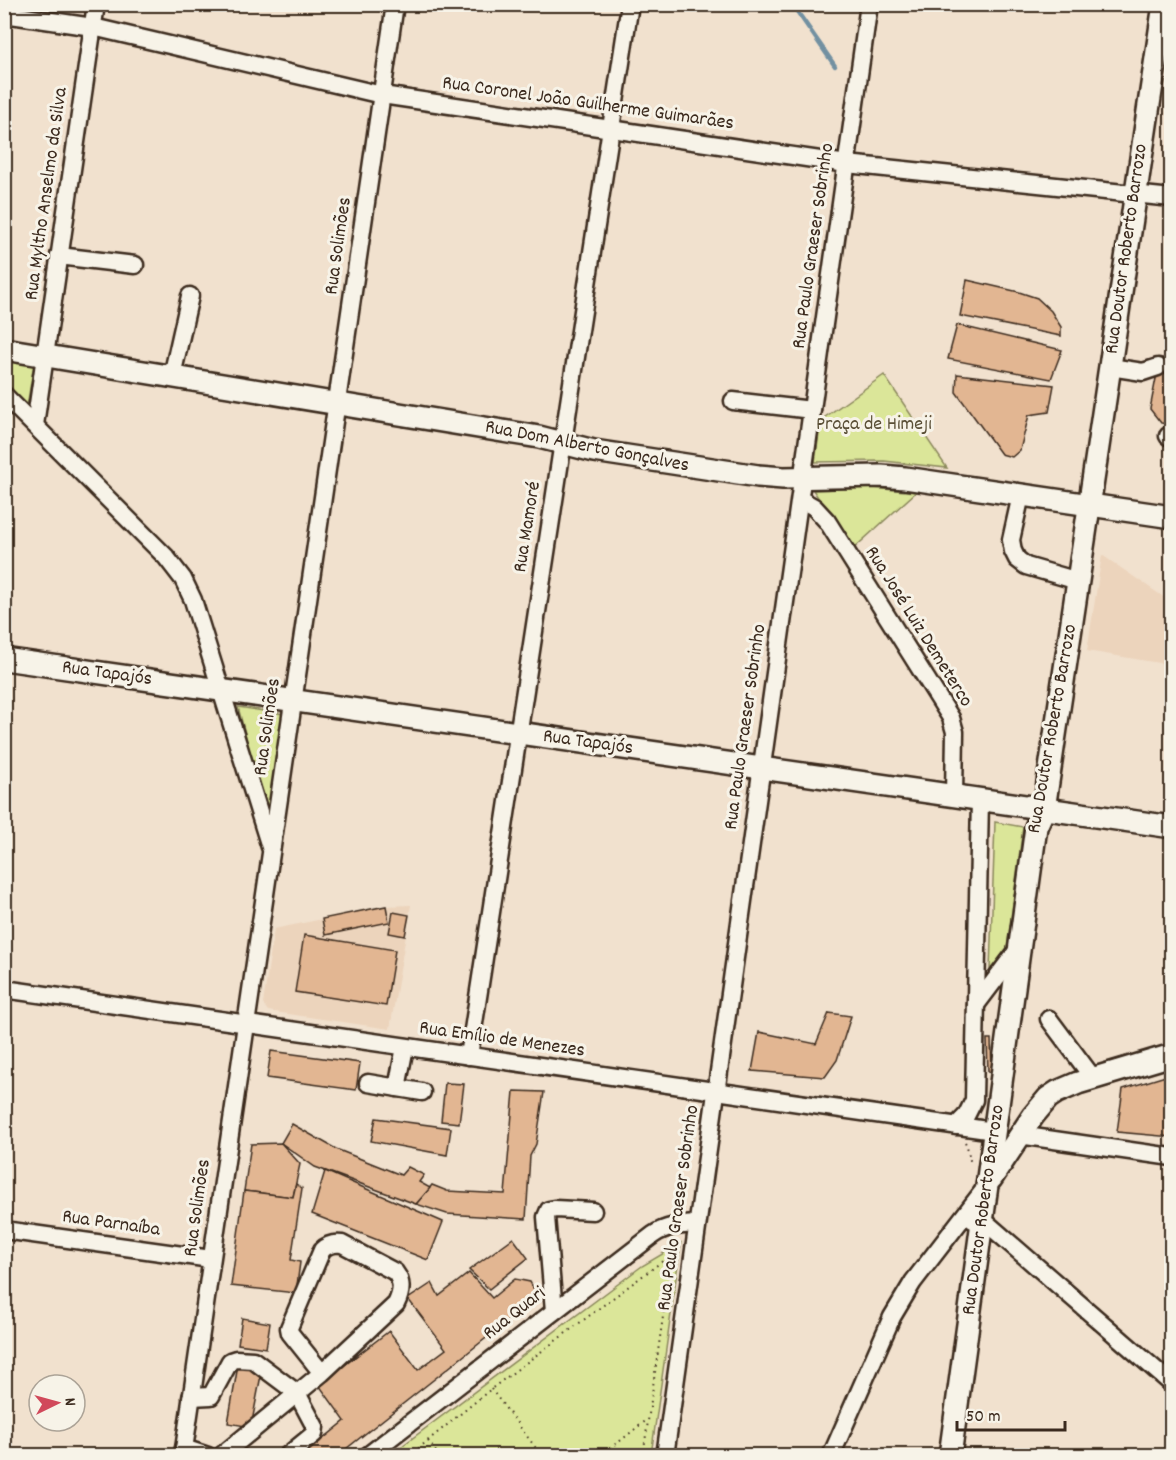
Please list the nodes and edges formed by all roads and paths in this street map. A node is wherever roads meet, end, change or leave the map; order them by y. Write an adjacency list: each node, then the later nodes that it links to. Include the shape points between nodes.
1 (96, 4): 7 (street, Rua Myltho Anselmo da Silva)
2 (395, 4): 8 (street, Rua Solimões)
3 (630, 4): 9 (street, Rua Mamoré)
4 (869, 4): 10 (street, Rua Paulo Graeser Sobrinho)
5 (1164, 4): 11 (main road, Rua Doutor Roberto Barrozo)
6 (4, 14): 7 (street, Rua Coronel João Guilherme Guimarães)
7 (93, 27): 8 (street, Rua Coronel João Guilherme Guimarães); 13 (street, Rua Myltho Anselmo da Silva)
8 (382, 95): 9 (street, Rua Coronel João Guilherme Guimarães); 23 (street, Rua Solimões)
9 (611, 129): 10 (street, Rua Coronel João Guilherme Guimarães); 26 (street, Rua Mamoré)
10 (847, 164): 11 (street, Rua Coronel João Guilherme Guimarães); 24 (street, Rua Paulo Graeser Sobrinho)
11 (1135, 195): 12 (street, Rua Coronel João Guilherme Guimarães); 18 (main road, Rua Doutor Roberto Barrozo)
12 (1172, 198)
13 (59, 256): 14 (street); 17 (street, Rua Myltho Anselmo da Silva)
14 (135, 266)
15 (190, 296): 20 (street)
16 (4, 349): 17 (main road, Rua Dom Alberto Gonçalves)
17 (44, 356): 20 (main road, Rua Dom Alberto Gonçalves); 25 (street, Rua Myltho Anselmo da Silva)
18 (1111, 361): 19 (street, via 1145,362); 30 (main road, Rua Doutor Roberto Barrozo)
19 (1156, 367)
20 (172, 376): 23 (main road, Rua Dom Alberto Gonçalves)
21 (4, 395): 25 (street)
22 (733, 401): 24 (street)
23 (337, 403): 26 (main road, Rua Dom Alberto Gonçalves); 35 (street, Rua Solimões)
24 (812, 410): 27 (street, Rua Paulo Graeser Sobrinho)
25 (34, 425): 34 (street, via 179,573 193,600)
26 (562, 444): 27 (main road, Rua Dom Alberto Gonçalves, via 748,475); 36 (street, Rua Mamoré)
27 (803, 476): 28 (main road, Rua Dom Alberto Gonçalves, via 897,477); 29 (street, Rua Paulo Graeser Sobrinho)
28 (1021, 495): 30 (main road, Rua Dom Alberto Gonçalves); 32 (street, via 1011,540 1017,559 1026,566)
29 (800, 499): 37 (street, Rua Paulo Graeser Sobrinho); 38 (street, Rua José Luiz Demeterco, via 827,521 951,718 955,732)
30 (1089, 505): 31 (main road, Rua Dom Alberto Gonçalves); 32 (main road, Rua Doutor Roberto Barrozo)
31 (1172, 517)
32 (1078, 581): 40 (main road, Rua Doutor Roberto Barrozo)
33 (4, 659): 34 (main road, Rua Tapajós)
34 (221, 690): 35 (main road, Rua Tapajós); 42 (street)
35 (293, 701): 36 (main road, Rua Tapajós); 42 (street, Rua Solimões)
36 (518, 733): 37 (main road, Rua Tapajós); 50 (street, Rua Mamoré)
37 (762, 768): 38 (main road, Rua Tapajós); 55 (street, Rua Paulo Graeser Sobrinho)
38 (954, 796): 39 (main road, Rua Tapajós)
39 (980, 799): 40 (main road, Rua Tapajós); 45 (street)
40 (1044, 809): 41 (main road, Rua Tapajós); 43 (main road, Rua Doutor Roberto Barrozo, via 1036,828)
41 (1172, 827)
42 (271, 852): 47 (street, Rua Solimões)
43 (1019, 948): 45 (street); 57 (main road, Rua Doutor Roberto Barrozo)
44 (4, 989): 47 (street, Rua Emílio de Menezes)
45 (976, 1005): 56 (street)
46 (1049, 1018): 51 (street)
47 (246, 1024): 48 (street, Rua Emílio de Menezes); 69 (street, Rua Solimões)
48 (405, 1047): 50 (street, Rua Emílio de Menezes); 53 (street)
49 (1172, 1055): 51 (main road)
50 (469, 1056): 55 (street, Rua Emílio de Menezes)
51 (1093, 1078): 60 (main road, via 1065,1087 1048,1098)
52 (368, 1083): 53 (street)
53 (397, 1088): 54 (street)
54 (422, 1092)
55 (716, 1092): 58 (street, Rua Emílio de Menezes); 67 (street, Rua Paulo Graeser Sobrinho)
56 (974, 1100): 58 (street); 59 (street)
57 (998, 1103): 59 (main road, Rua Doutor Roberto Barrozo); 60 (main road, via 1007,1124)
58 (956, 1126): 59 (street, Rua Emílio de Menezes); 62 (path, via 967,1146)
59 (994, 1131): 63 (main road, Rua Doutor Roberto Barrozo)
60 (1019, 1135): 61 (street); 63 (main road)
61 (1172, 1157)
62 (970, 1173)
63 (987, 1185): 65 (main road, Rua Doutor Roberto Barrozo); 66 (street)
64 (593, 1211): 70 (street, via 555,1209 549,1210 546,1217)
65 (982, 1219): 66 (street); 72 (street); 90 (main road, Rua Doutor Roberto Barrozo)
66 (958, 1222): 89 (street, via 892,1317)
67 (698, 1224): 70 (street, Rua Quari, via 662,1228); 88 (street, Rua Paulo Graeser Sobrinho)
68 (4, 1230): 69 (street, Rua Parnaíba)
69 (211, 1259): 75 (street, Rua Solimões)
70 (554, 1311): 82 (street, Rua Quari)
71 (322, 1373): 71 (street, via 396,1304 401,1293 394,1272 336,1243 322,1250 289,1328); 74 (street)
72 (1172, 1384)
73 (490, 1389): 76 (path, via 672,1254); 77 (path); 85 (path)
74 (297, 1393): 75 (street, via 253,1360 236,1359 230,1361 212,1396); 80 (street); 81 (street, via 315,1431)
75 (191, 1397): 78 (street, Rua Solimões)
76 (648, 1419): 86 (path); 87 (path)
77 (428, 1440): 83 (path); 84 (path)
78 (183, 1452): 79 (street)
79 (208, 1455)
80 (221, 1455)
81 (287, 1455)
82 (367, 1455)
83 (408, 1455)
84 (439, 1455)
85 (542, 1455)
86 (601, 1455)
87 (643, 1455)
88 (665, 1455)
89 (831, 1455)
90 (951, 1455)

